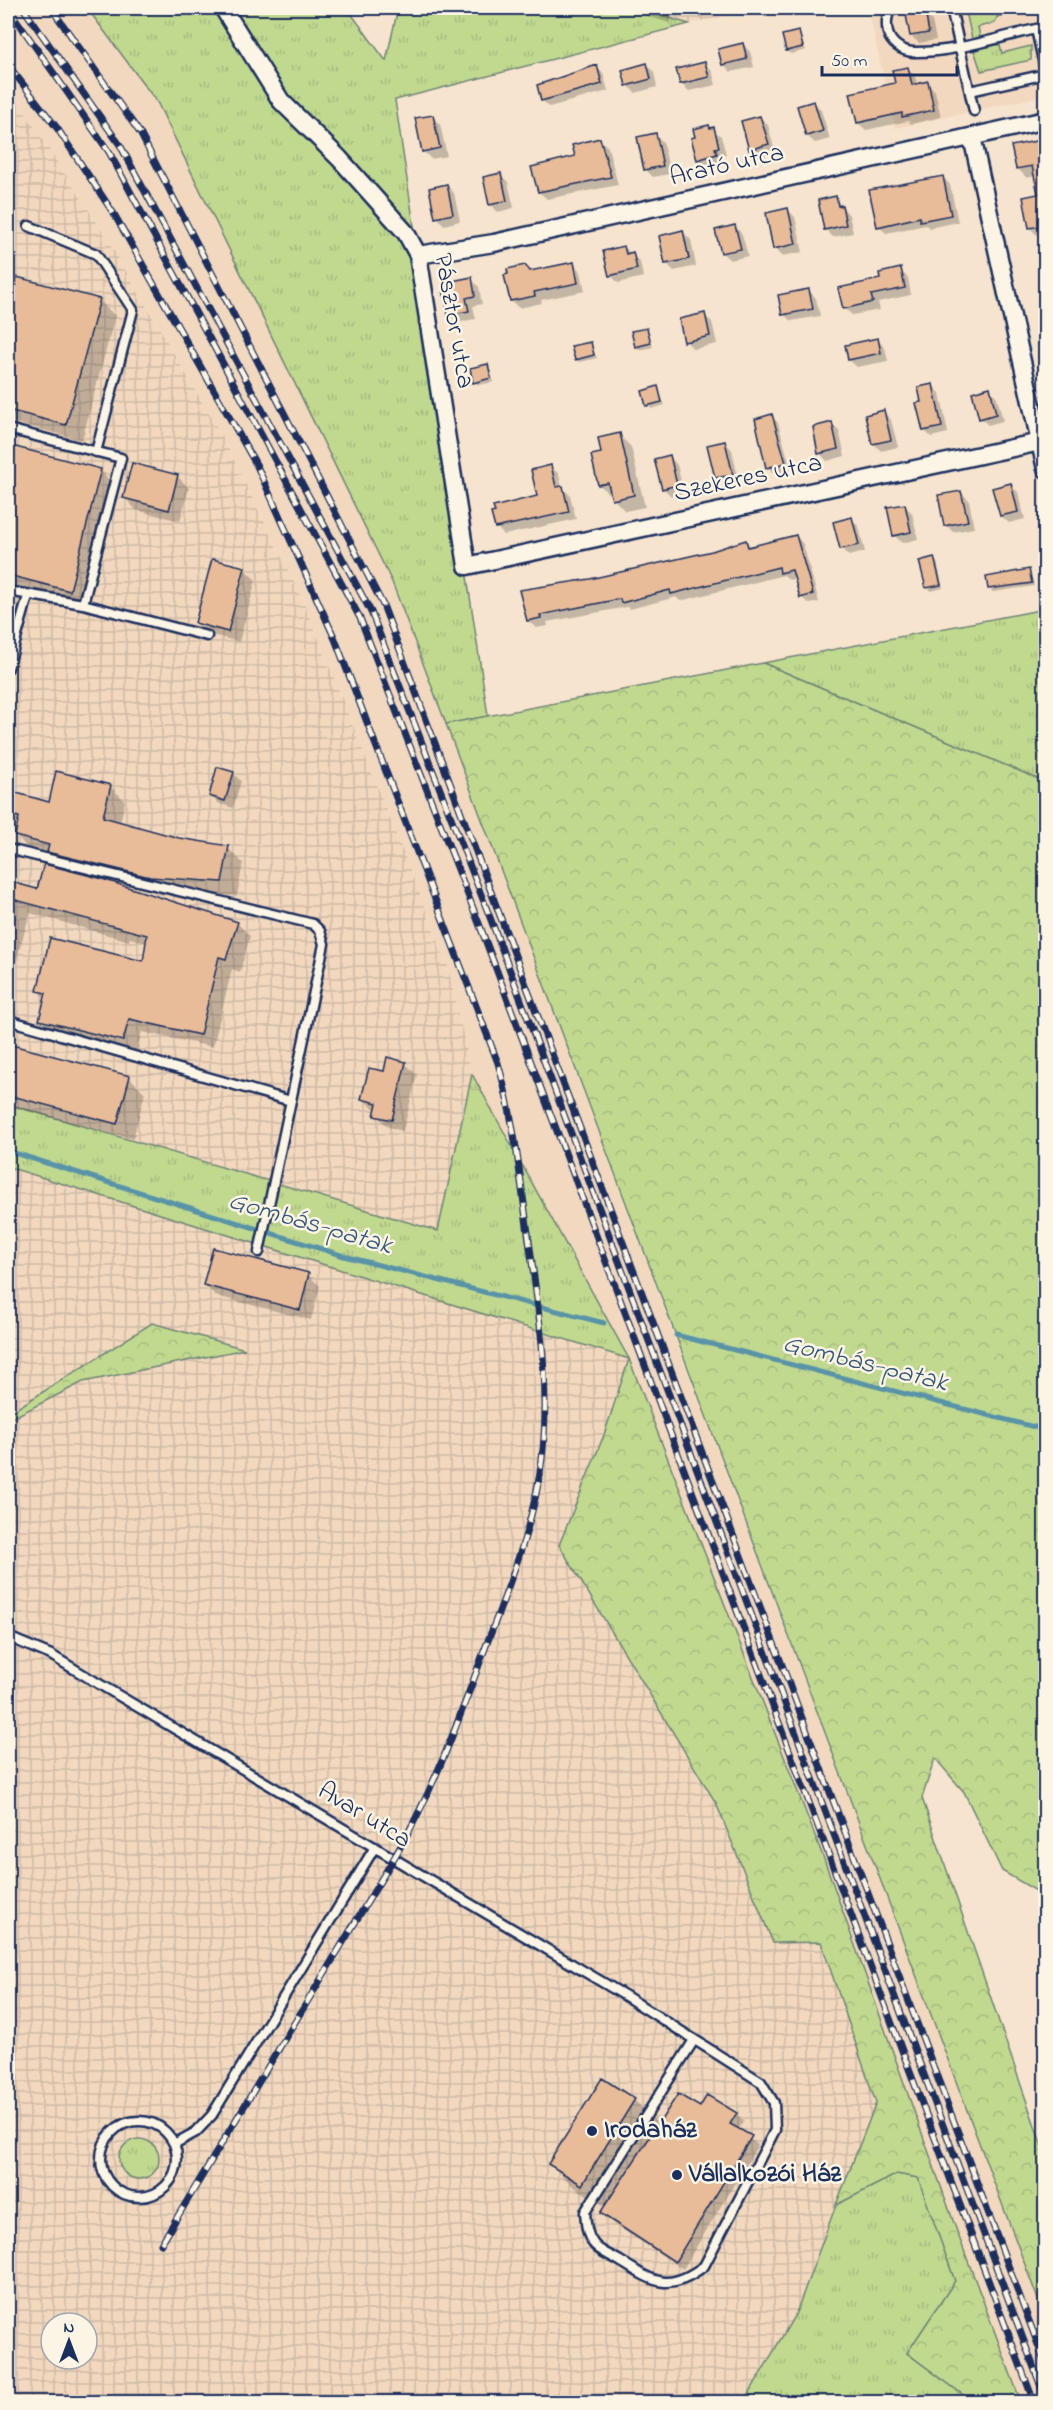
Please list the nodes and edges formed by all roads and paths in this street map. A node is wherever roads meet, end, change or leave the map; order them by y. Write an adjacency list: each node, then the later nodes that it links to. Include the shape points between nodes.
1 (224, 8): 13 (street, Pásztor utca, via 280,101 339,158 406,233)
2 (892, 8): 6 (lane, via 886,25 899,48 911,52)
3 (951, 8): 6 (lane)
4 (1046, 27): 5 (lane)
5 (1036, 29): 6 (lane); 7 (lane)
6 (960, 47): 8 (lane)
7 (1046, 74): 8 (lane)
8 (970, 91): 9 (lane)
9 (974, 111)
10 (1046, 120): 11 (street, Arató utca)
11 (972, 137): 13 (street, Arató utca, via 495,243); 15 (street)
12 (29, 226): 16 (lane, via 96,254 133,310)
13 (418, 255): 18 (street, Pásztor utca)
14 (8, 429): 16 (lane)
15 (1040, 442): 17 (street); 18 (street, Szekeres utca)
16 (96, 452): 21 (lane, via 121,458)
17 (1046, 469)
18 (467, 566)
19 (8, 591): 20 (lane)
20 (28, 596): 21 (lane); 23 (lane)
21 (83, 604): 22 (lane)
22 (207, 636)
23 (8, 668)
24 (8, 849): 26 (lane, via 313,924 324,944)
25 (8, 1020): 26 (lane)
26 (291, 1101): 27 (lane)
27 (259, 1252)
28 (8, 1637): 29 (lane, Avar utca, via 51,1655)
29 (375, 1847): 30 (lane, Avar utca); 31 (lane, via 212,2115 196,2132)
30 (694, 2040): 30 (lane, Avar utca, via 761,2082 774,2103 775,2130 704,2266 690,2277 654,2282 593,2245 585,2212)
31 (174, 2144): 31 (lane, via 157,2125 145,2121 120,2126 110,2134 100,2156 107,2180 126,2195 139,2198 163,2189 176,2169)

